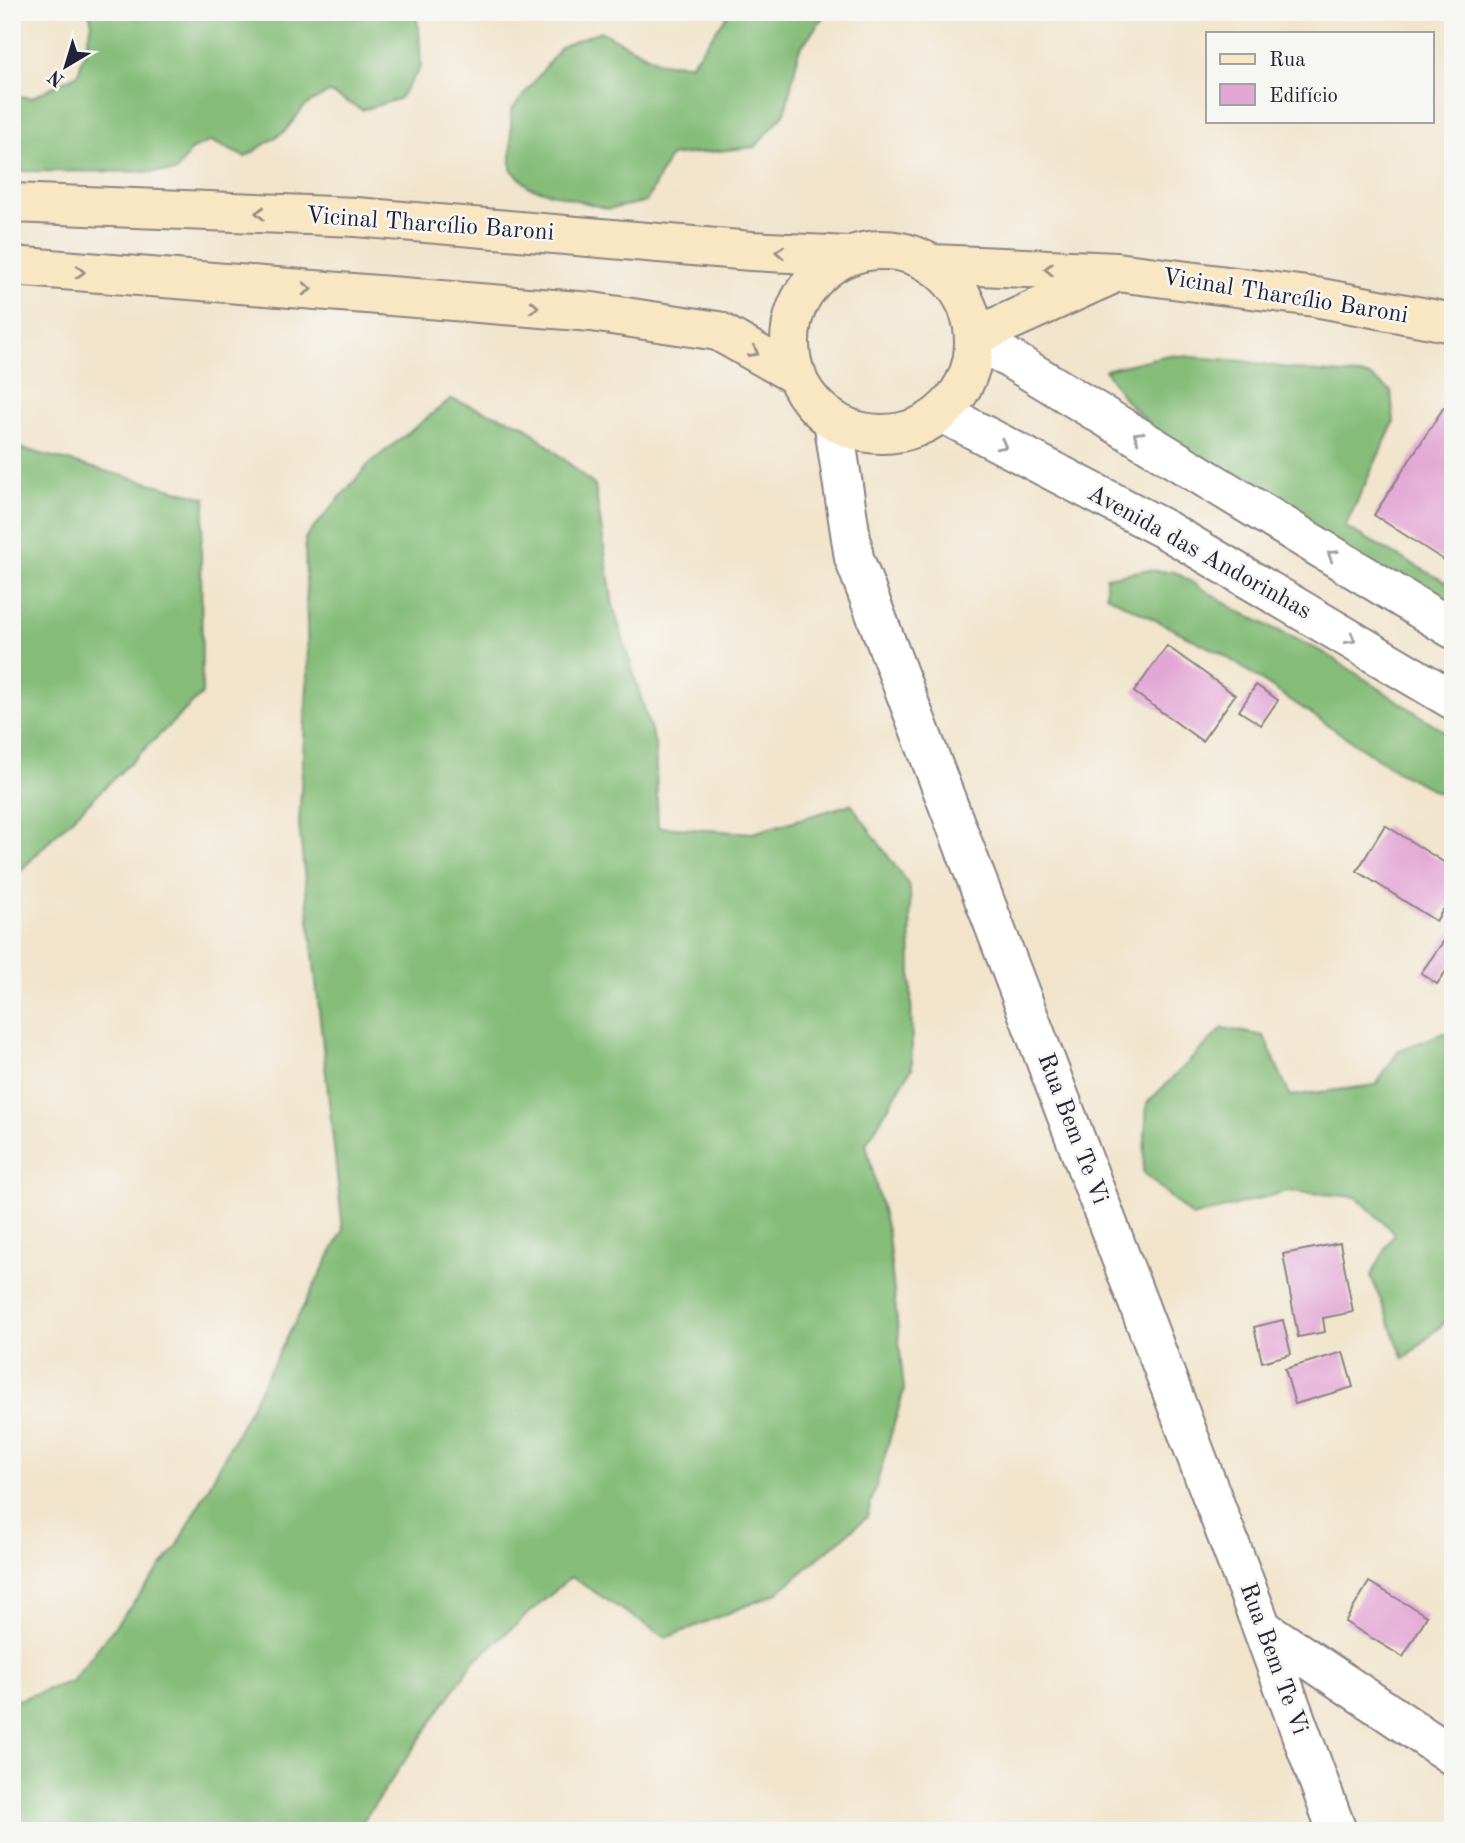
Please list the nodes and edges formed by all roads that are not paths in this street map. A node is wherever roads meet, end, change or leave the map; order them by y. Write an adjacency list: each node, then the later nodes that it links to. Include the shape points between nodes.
1 (12, 203): 2 (main road, Vicinal Tharcílio Baroni, one-way to 1, via 356,217)
2 (848, 256): 3 (main road, via 876,250 905,253); 8 (main road, via 823,271 796,310 790,348)
3 (932, 264): 5 (main road, Vicinal Tharcílio Baroni, one-way to 3); 7 (main road, via 953,284 968,308)
4 (12, 267): 8 (main road, one-way to 8, via 592,312 718,331)
5 (1117, 272): 6 (main road, Vicinal Tharcílio Baroni, via 1315,297); 7 (main road)
6 (1453, 323)
7 (974, 337): 9 (main road, via 972,365 961,391); 11 (street, one-way to 7)
8 (797, 376): 10 (main road, via 811,401)
9 (942, 413): 10 (main road, via 917,428 889,434 859,432); 12 (street, Avenida das Andorinhas, one-way to 12, via 1166,530)
10 (833, 420): 13 (street, Rua Bem Te Vi, via 854,558)
11 (1453, 629)
12 (1453, 700)
13 (1262, 1628): 14 (street); 15 (street, Rua Bem Te Vi)
14 (1453, 1756)
15 (1337, 1831)

